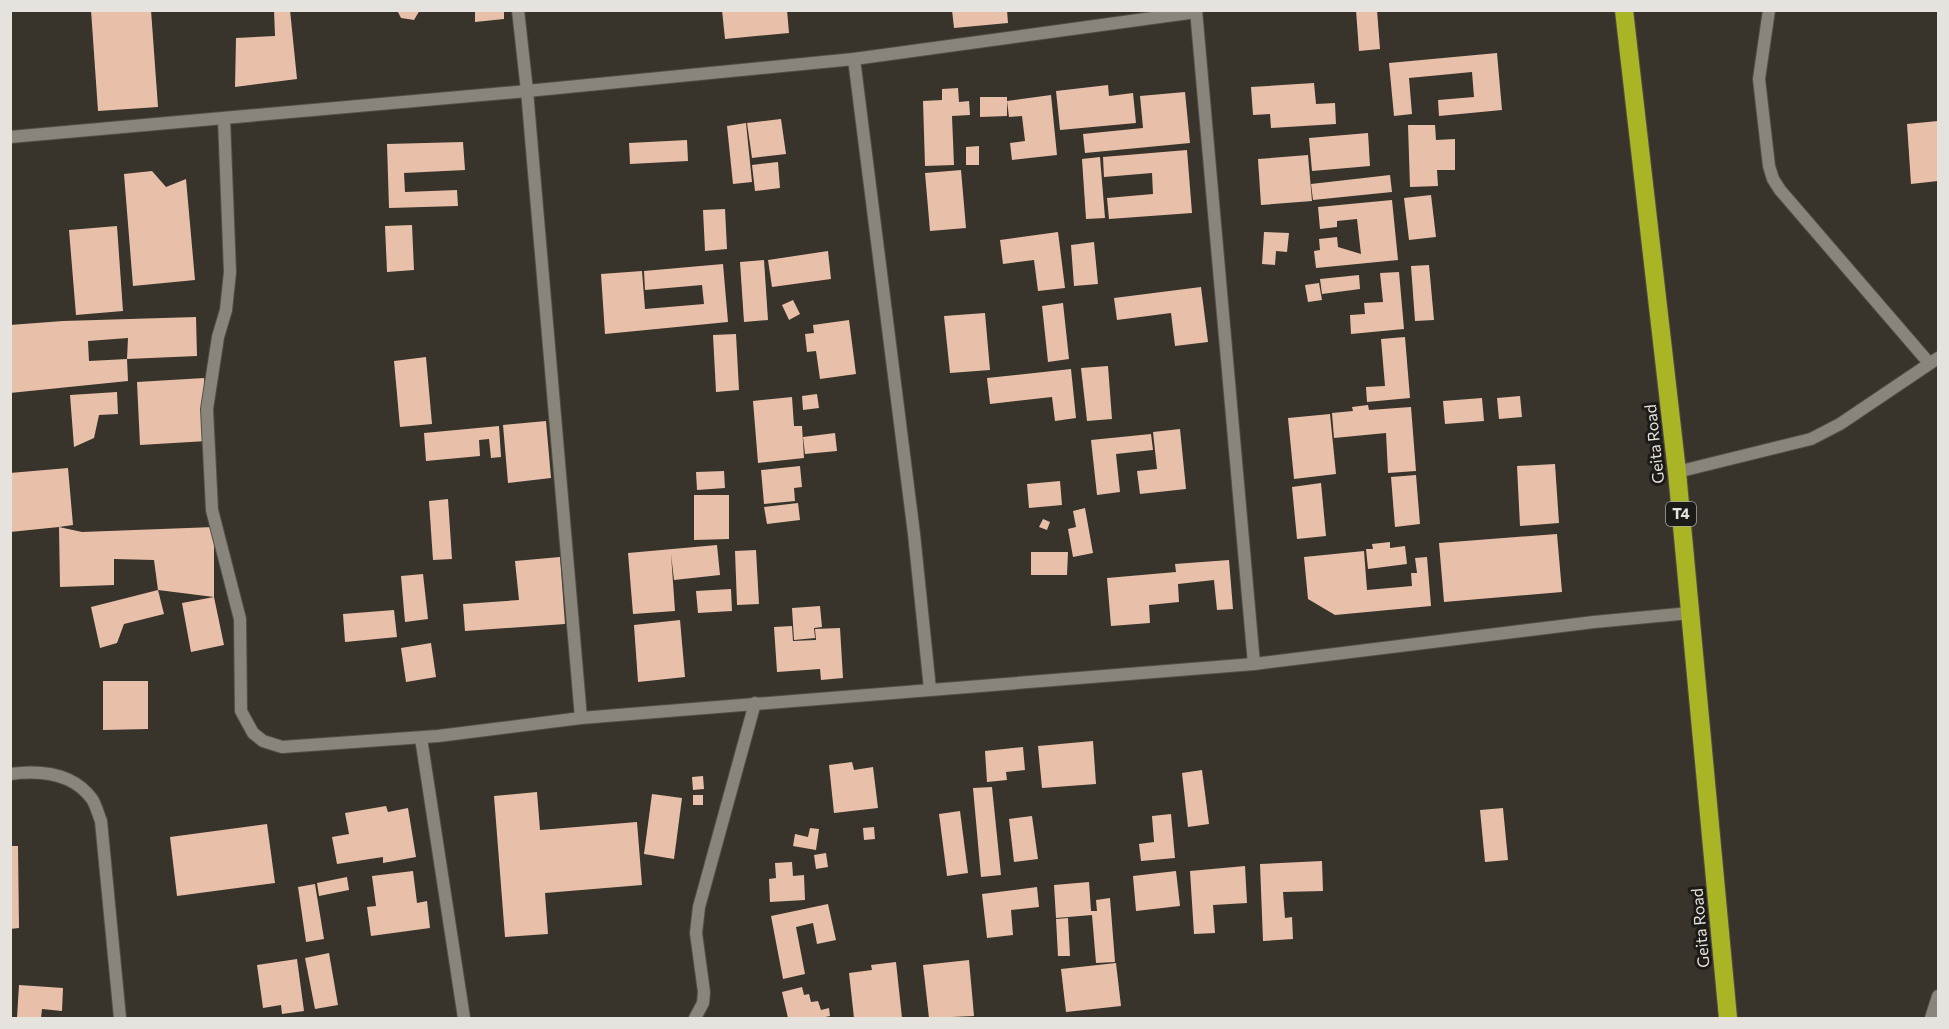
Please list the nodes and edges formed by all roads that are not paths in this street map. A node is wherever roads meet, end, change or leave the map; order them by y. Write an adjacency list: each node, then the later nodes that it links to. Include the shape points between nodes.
1 (518, 10): 6 (street)
2 (1624, 10): 10 (highway, Geita Road / T4)
3 (1769, 10): 9 (street, via 1759,79 1773,179)
4 (1196, 11): 5 (street); 12 (street)
5 (854, 59): 6 (street); 13 (street)
6 (527, 91): 7 (street); 15 (street)
7 (224, 119): 8 (street); 16 (street, via 230,272 207,409 212,510 240,619 242,711 253,734 282,747)
8 (10, 137)
9 (1934, 361): 10 (street, via 1811,439)
10 (1677, 472): 11 (highway, Geita Road / T4)
11 (1690, 613): 12 (street); 22 (highway, Geita Road / T4)
12 (1254, 664): 13 (street)
13 (930, 689): 14 (street)
14 (755, 703): 15 (street); 21 (street, via 699,907 696,933 704,992)
15 (581, 718): 16 (street)
16 (421, 738): 20 (street)
17 (10, 774): 19 (street, via 33,771 63,778 78,784 93,801 101,821)
18 (1938, 996): 23 (street)
19 (120, 1018)
20 (464, 1018)
21 (695, 1018)
22 (1728, 1018)
23 (1931, 1018)

